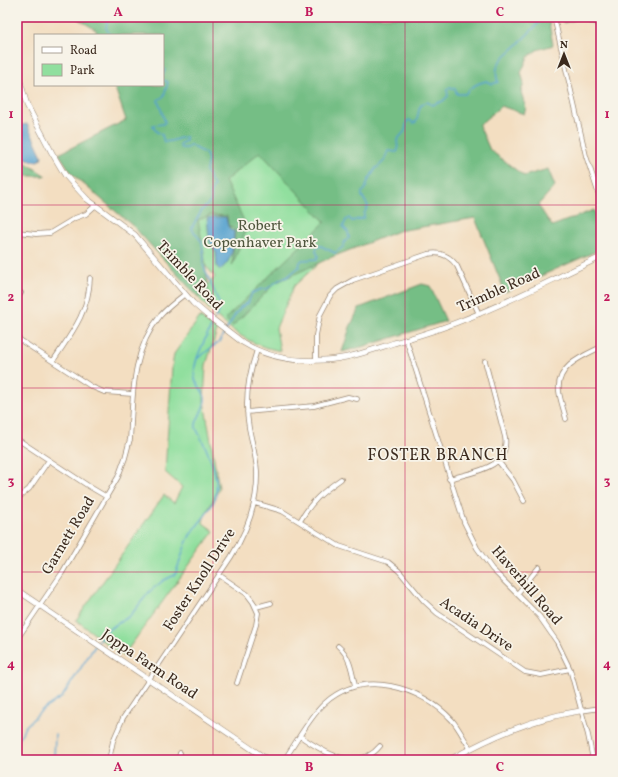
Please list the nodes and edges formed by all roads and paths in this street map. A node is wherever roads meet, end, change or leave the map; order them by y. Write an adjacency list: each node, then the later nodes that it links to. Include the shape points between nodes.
1 (554, 17): 4 (street, via 586,156)
2 (17, 71): 3 (street, Trimble Road)
3 (20, 93): 5 (street, Trimble Road, via 65,175)
4 (601, 201)
5 (96, 205): 6 (street, via 86,214 50,234); 10 (street, Trimble Road, via 135,235)
6 (17, 232)
7 (601, 257): 12 (street, Trimble Road)
8 (90, 278): 18 (street, via 82,316)
9 (20, 293): 11 (street)
10 (185, 294): 16 (street, Trimble Road, via 207,315 242,342); 20 (street, Garnett Road, via 162,314 148,334 137,362)
11 (17, 298)
12 (479, 314): 14 (street, Trimble Road); 17 (street, via 452,260 440,253 428,254 353,280 337,289 330,296 320,316 316,335)
13 (17, 338): 18 (street)
14 (406, 339): 17 (street, Trimble Road, via 353,356); 28 (street, Haverhill Road)
15 (601, 347): 23 (street, via 575,360 561,377 559,392)
16 (257, 350): 17 (street, Trimble Road, via 288,358); 22 (street, Foster Knoll Drive, via 248,380)
17 (316, 360)
18 (53, 361): 20 (street, via 98,390)
19 (484, 361): 26 (street, via 506,441 505,449)
20 (133, 394): 29 (street, Garnett Road, via 130,440 121,472)
21 (357, 399): 22 (street, via 348,397 314,406)
22 (247, 412): 32 (street, Foster Knoll Drive, via 257,465)
23 (566, 419)
24 (17, 439): 25 (street)
25 (49, 460): 29 (street); 30 (street, via 29,489)
26 (498, 461): 28 (street); 31 (street, via 513,480)
27 (341, 479): 33 (street, via 320,494)
28 (449, 479): 37 (street, Haverhill Road, via 464,522 477,548 495,573)
29 (107, 497): 39 (street, Garnett Road)
30 (17, 498)
31 (524, 501)
32 (255, 503): 33 (street, Acadia Drive, via 282,511); 35 (street, Foster Knoll Drive, via 244,536)
33 (300, 521): 43 (street, Acadia Drive, via 339,546 391,564 437,613 525,672 541,676)
34 (539, 567): 37 (street)
35 (219, 575): 40 (street, via 247,594); 44 (street, Foster Knoll Drive)
36 (17, 590): 39 (street, Joppa Farm Road)
37 (517, 594): 43 (street, Haverhill Road, via 545,622)
38 (271, 603): 40 (street)
39 (40, 606): 41 (street, Garnett Road); 44 (street, Joppa Farm Road)
40 (256, 607): 45 (street, via 258,619)
41 (17, 639)
42 (338, 646): 46 (street, via 349,660)
43 (570, 669): 48 (street, Haverhill Road)
44 (148, 679): 53 (street, Foster Knoll Drive, via 119,725); 55 (street, Joppa Farm Road)
45 (237, 683)
46 (356, 686): 49 (street, via 340,692 326,702); 51 (street, via 391,686 424,698 453,721)
47 (601, 708): 48 (street)
48 (580, 711): 51 (street, via 517,726); 58 (street, Haverhill Road)
49 (300, 736): 50 (street, via 324,752 346,758 369,756); 56 (street)
50 (380, 746)
51 (470, 748): 57 (street)
52 (180, 753): 54 (street)
53 (109, 760)
54 (178, 760)
55 (268, 760)
56 (284, 760)
57 (449, 760)
58 (593, 760)

